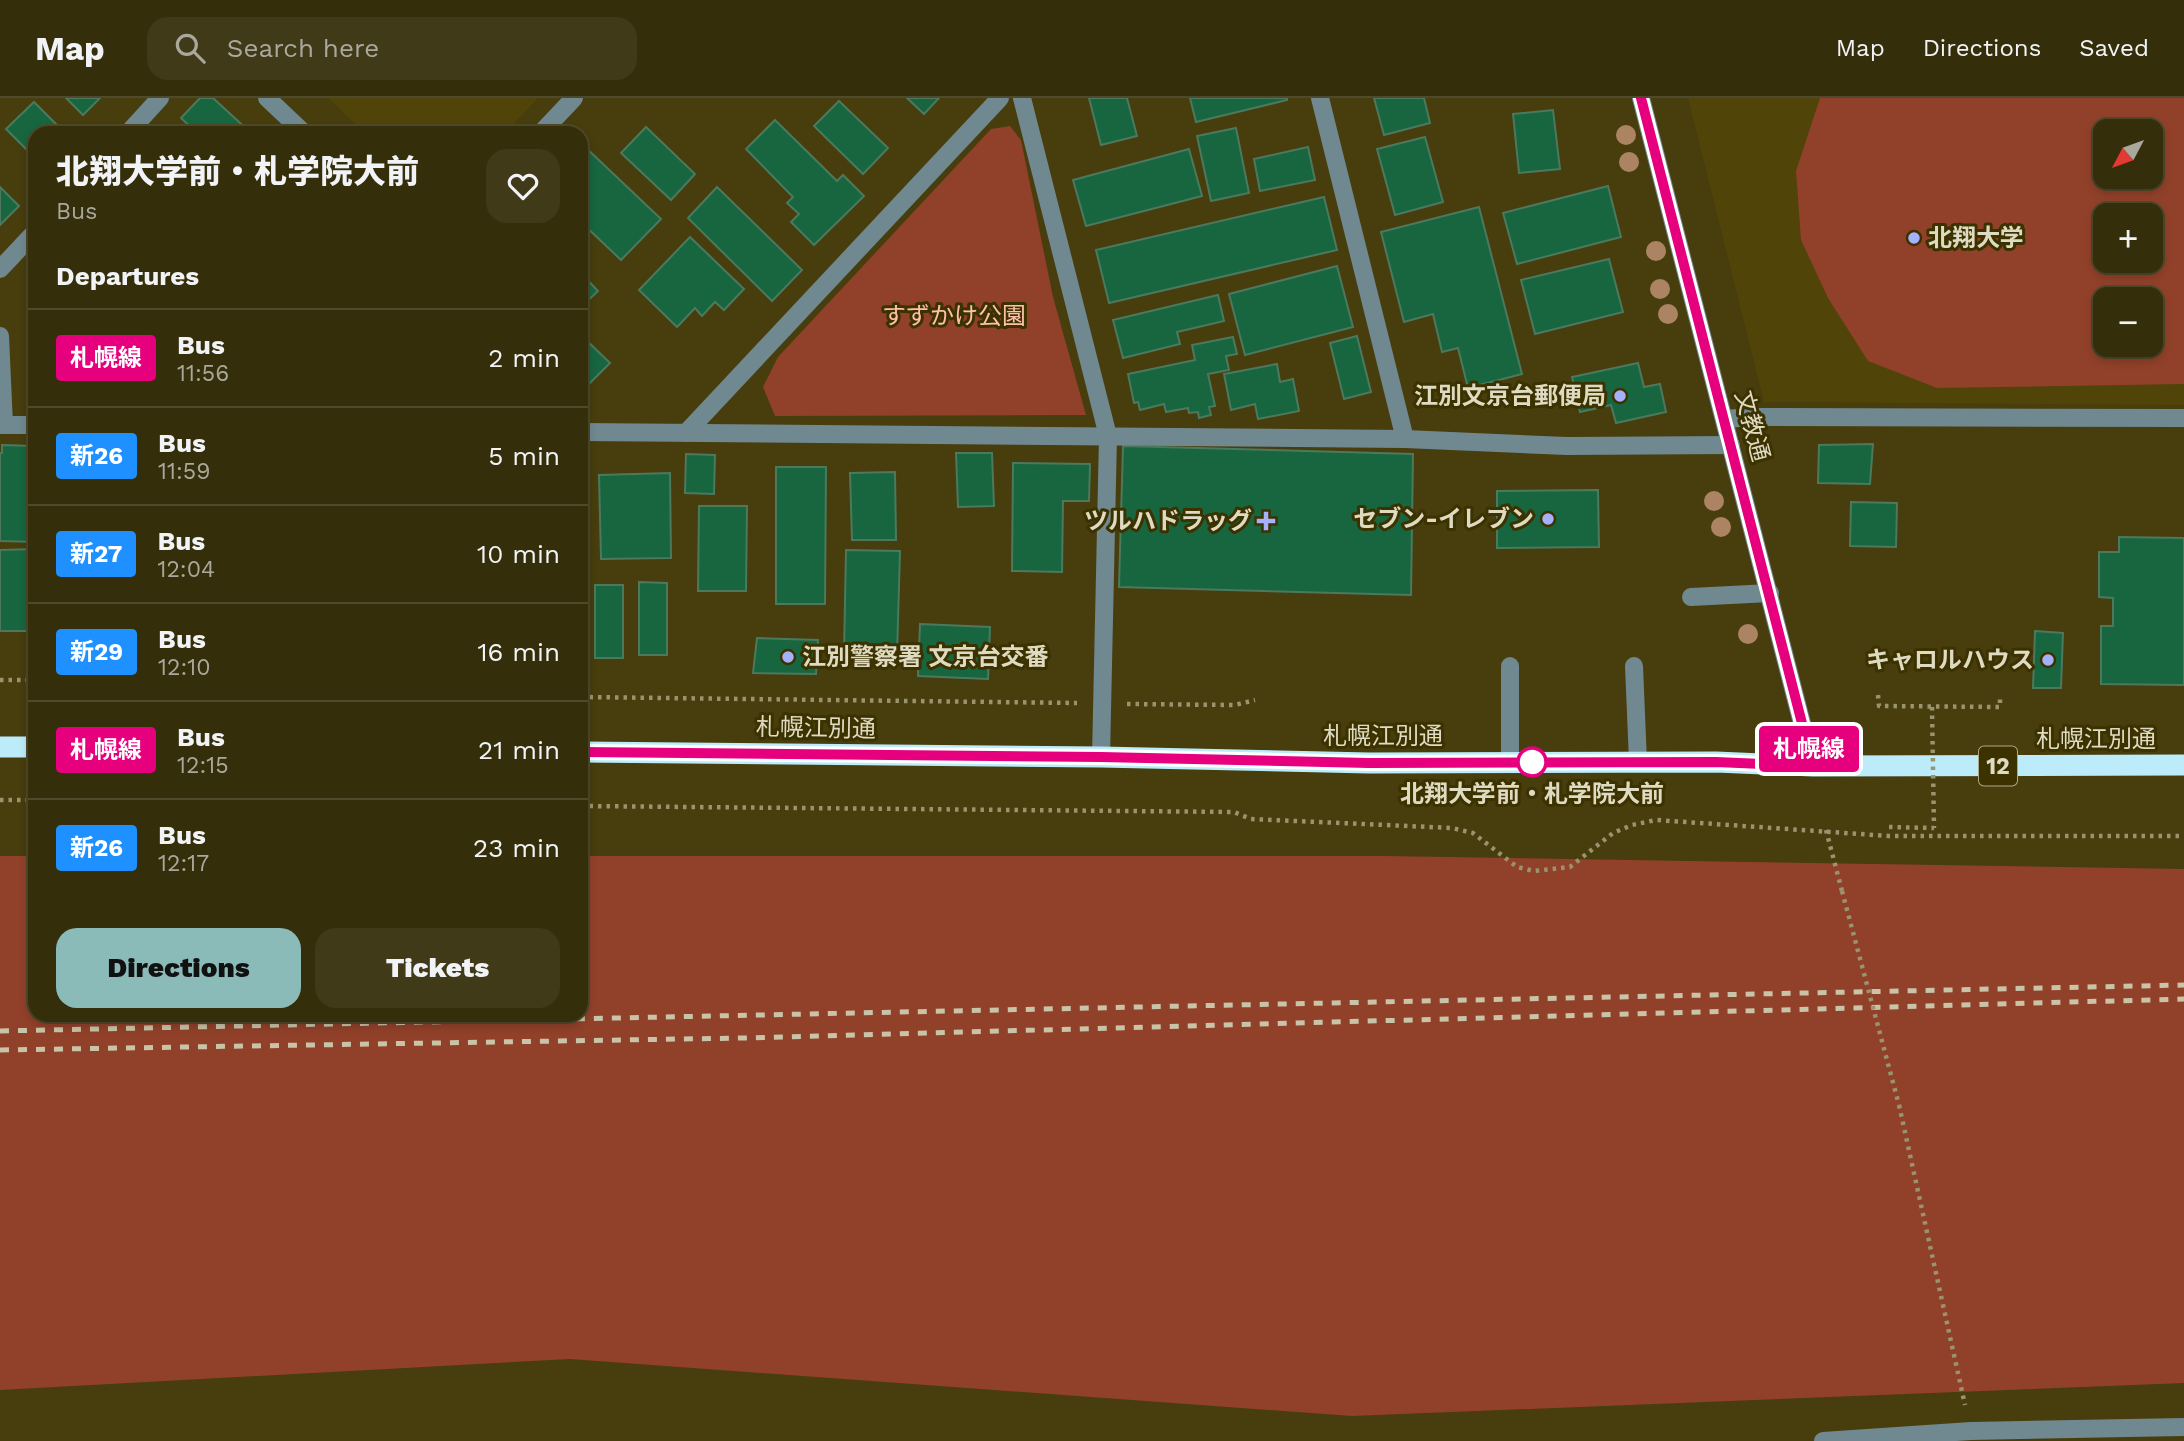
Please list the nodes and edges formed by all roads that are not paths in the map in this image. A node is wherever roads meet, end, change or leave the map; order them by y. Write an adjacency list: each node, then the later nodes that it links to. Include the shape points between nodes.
1 (160, 98): 8 (street)
2 (267, 98): 9 (street)
3 (574, 98): 10 (street)
4 (1000, 98): 19 (street)
5 (1022, 98): 20 (street)
6 (1320, 98): 21 (street)
7 (1641, 98): 15 (street, 文教通)
8 (134, 126)
9 (297, 126)
10 (548, 126)
11 (28, 239): 12 (street)
12 (0, 269)
13 (0, 336): 16 (street)
14 (2184, 418): 15 (street)
15 (1724, 419): 22 (street, 文教通)
16 (2, 425): 17 (street)
17 (28, 425)
18 (588, 432): 19 (street)
19 (687, 433): 20 (street)
20 (1108, 436): 21 (street); 30 (street)
21 (1405, 439): 22 (street, via 1567,446)
22 (1731, 445): 23 (street, 文教通)
23 (1770, 593): 24 (street); 34 (street, 文教通)
24 (1691, 597)
25 (1510, 666): 31 (street)
26 (1634, 666): 32 (street)
27 (0, 747): 28 (highway)
28 (28, 747)
29 (588, 752): 30 (highway, 札幌江別通 / 12)
30 (1101, 757): 31 (highway, 札幌江別通 / 12)
31 (1510, 762): 32 (highway, 札幌江別通 / 12)
32 (1637, 762): 34 (highway, 札幌江別通 / 12)
33 (2184, 765): 34 (highway, 札幌江別通 / 12)
34 (1813, 766)
35 (2184, 1427): 36 (street)
36 (1970, 1436): 37 (street)
37 (1823, 1441)

